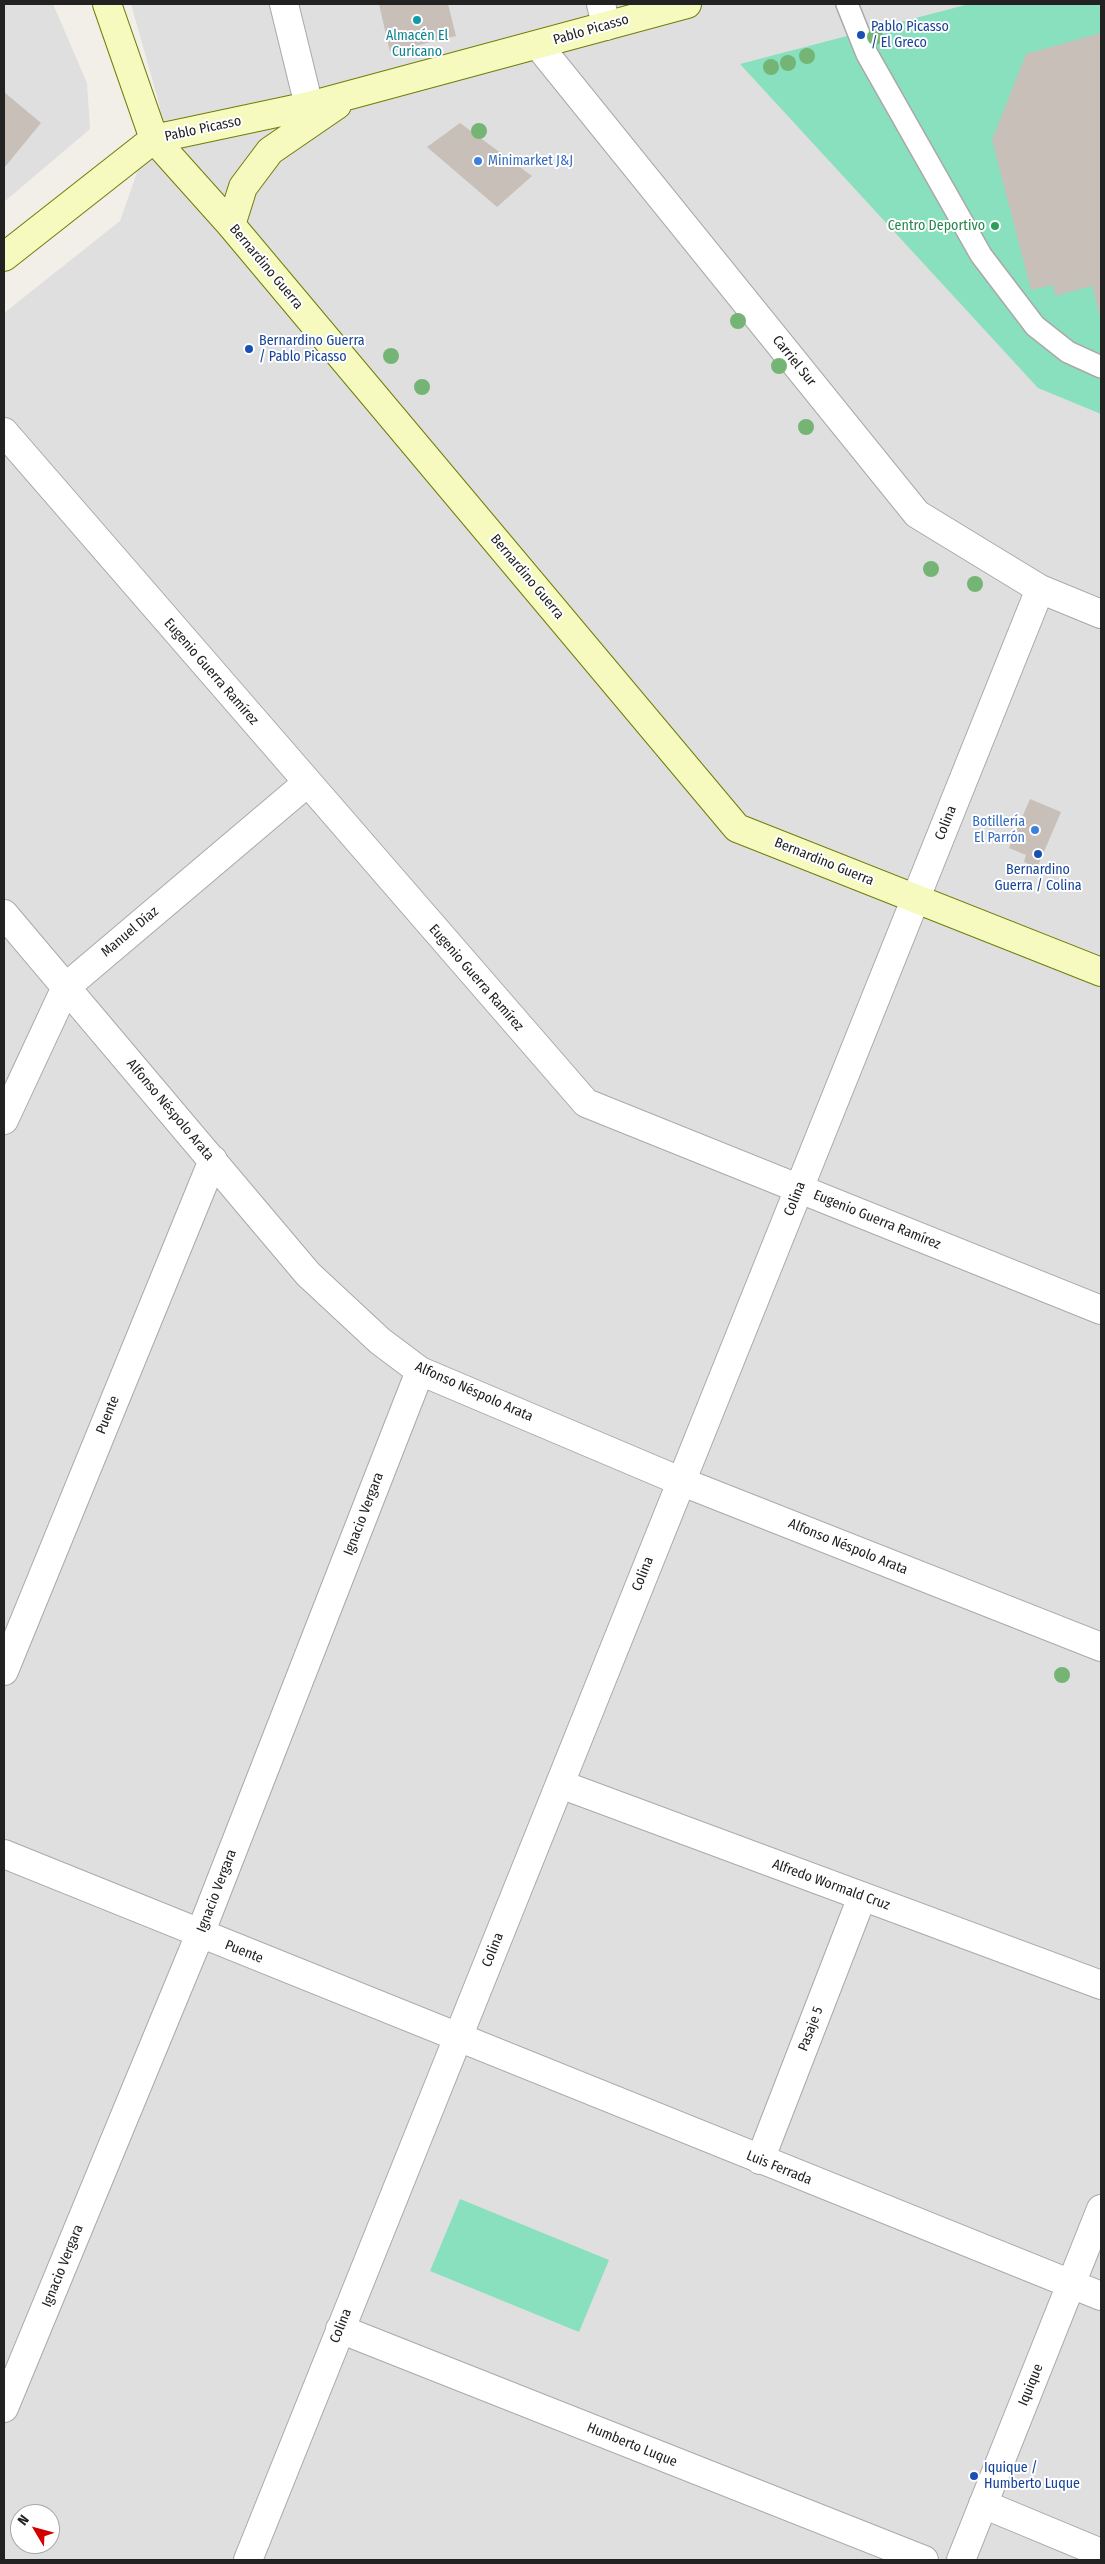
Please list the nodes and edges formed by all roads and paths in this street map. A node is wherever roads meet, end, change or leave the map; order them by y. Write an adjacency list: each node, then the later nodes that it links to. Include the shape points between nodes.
1 (107, 4): 9 (street, Bernardino Guerra)
2 (284, 4): 8 (street)
3 (687, 4): 5 (street, Pablo Picasso)
4 (848, 4): 12 (lane, via 867,54 981,255 1035,326 1068,352)
5 (604, 15): 6 (street, Pablo Picasso)
6 (538, 45): 7 (street, Pablo Picasso); 14 (street, Carriel Sur, via 917,514)
7 (350, 96): 8 (street, Pablo Picasso); 10 (street, Pablo Picasso, via 270,151 243,187)
8 (309, 106): 9 (street, Pablo Picasso)
9 (154, 139): 10 (street, Bernardino Guerra); 11 (street, Pablo Picasso)
10 (231, 225): 17 (street, Bernardino Guerra, via 737,828)
11 (4, 257)
12 (1101, 367)
13 (4, 432): 16 (street, Eugenio Guerra Ramírez)
14 (1040, 589): 15 (street, Carriel Sur); 17 (street, Colina)
15 (1101, 614)
16 (307, 783): 20 (street, Manuel Díaz); 23 (street, Eugenio Guerra Ramírez, via 586,1103)
17 (916, 898): 19 (street, Bernardino Guerra); 23 (street, Colina)
18 (4, 914): 20 (street, Alfonso Néspolo Arata)
19 (1101, 972)
20 (66, 987): 21 (street, Manuel Díaz); 22 (street, Alfonso Néspolo Arata)
21 (4, 1120)
22 (213, 1160): 25 (street, Alfonso Néspolo Arata, via 308,1274 373,1335); 28 (street, Puente)
23 (799, 1189): 24 (street, Eugenio Guerra Ramírez); 26 (street, Colina)
24 (1101, 1310)
25 (420, 1370): 26 (street, Alfonso Néspolo Arata); 32 (street, Ignacio Vergara)
26 (680, 1481): 27 (street, Alfonso Néspolo Arata); 29 (street, Colina)
27 (1101, 1647)
28 (4, 1670)
29 (560, 1784): 31 (street, Alfredo Wormald Cruz); 34 (street, Colina)
30 (4, 1854): 32 (street, Puente)
31 (862, 1897): 33 (street, Alfredo Wormald Cruz); 35 (street, Pasaje 5)
32 (200, 1934): 34 (street, Puente); 40 (street, Ignacio Vergara)
33 (1101, 1986)
34 (457, 2039): 35 (street, Luis Ferrada); 39 (street, Colina)
35 (760, 2160): 37 (street, Luis Ferrada)
36 (1101, 2210): 37 (street, Iquique)
37 (1071, 2285): 38 (street, Luis Ferrada); 42 (street, Iquique)
38 (1101, 2296)
39 (340, 2329): 44 (street, Colina); 45 (street, Humberto Luque)
40 (14, 2353): 41 (street, Ignacio Vergara)
41 (4, 2408)
42 (983, 2504): 43 (street); 46 (street, Iquique)
43 (1101, 2553)
44 (248, 2560)
45 (924, 2560)
46 (961, 2560)

